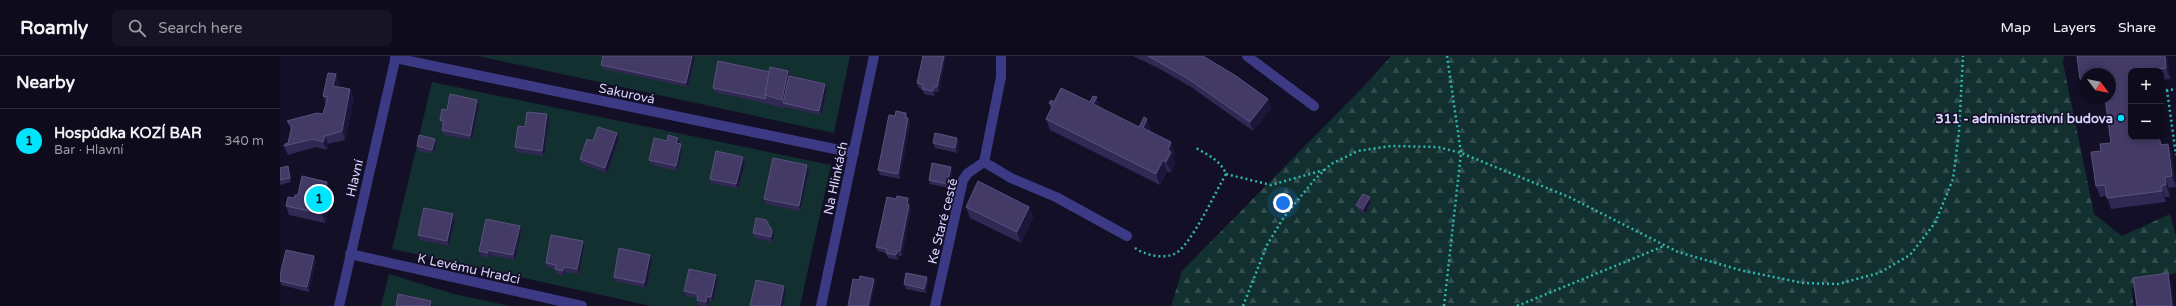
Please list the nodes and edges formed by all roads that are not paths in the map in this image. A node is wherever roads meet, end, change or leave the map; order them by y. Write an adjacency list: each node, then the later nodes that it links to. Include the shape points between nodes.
1 (874, 56): 6 (street, Na Hlinkách)
2 (1001, 56): 7 (street, via 1000,76)
3 (1247, 56): 5 (street)
4 (395, 57): 6 (street, Sakurová); 9 (street, Hlavní)
5 (1314, 106)
6 (854, 154): 12 (street, Na Hlinkách)
7 (984, 162): 8 (street, via 1011,178 1056,197); 13 (street, Ke Staré cestě, via 968,173 963,180)
8 (1127, 236)
9 (350, 254): 10 (street, Hlavní); 11 (street, K Levému Hradci)
10 (339, 306)
11 (582, 306)
12 (821, 306)
13 (935, 306)

